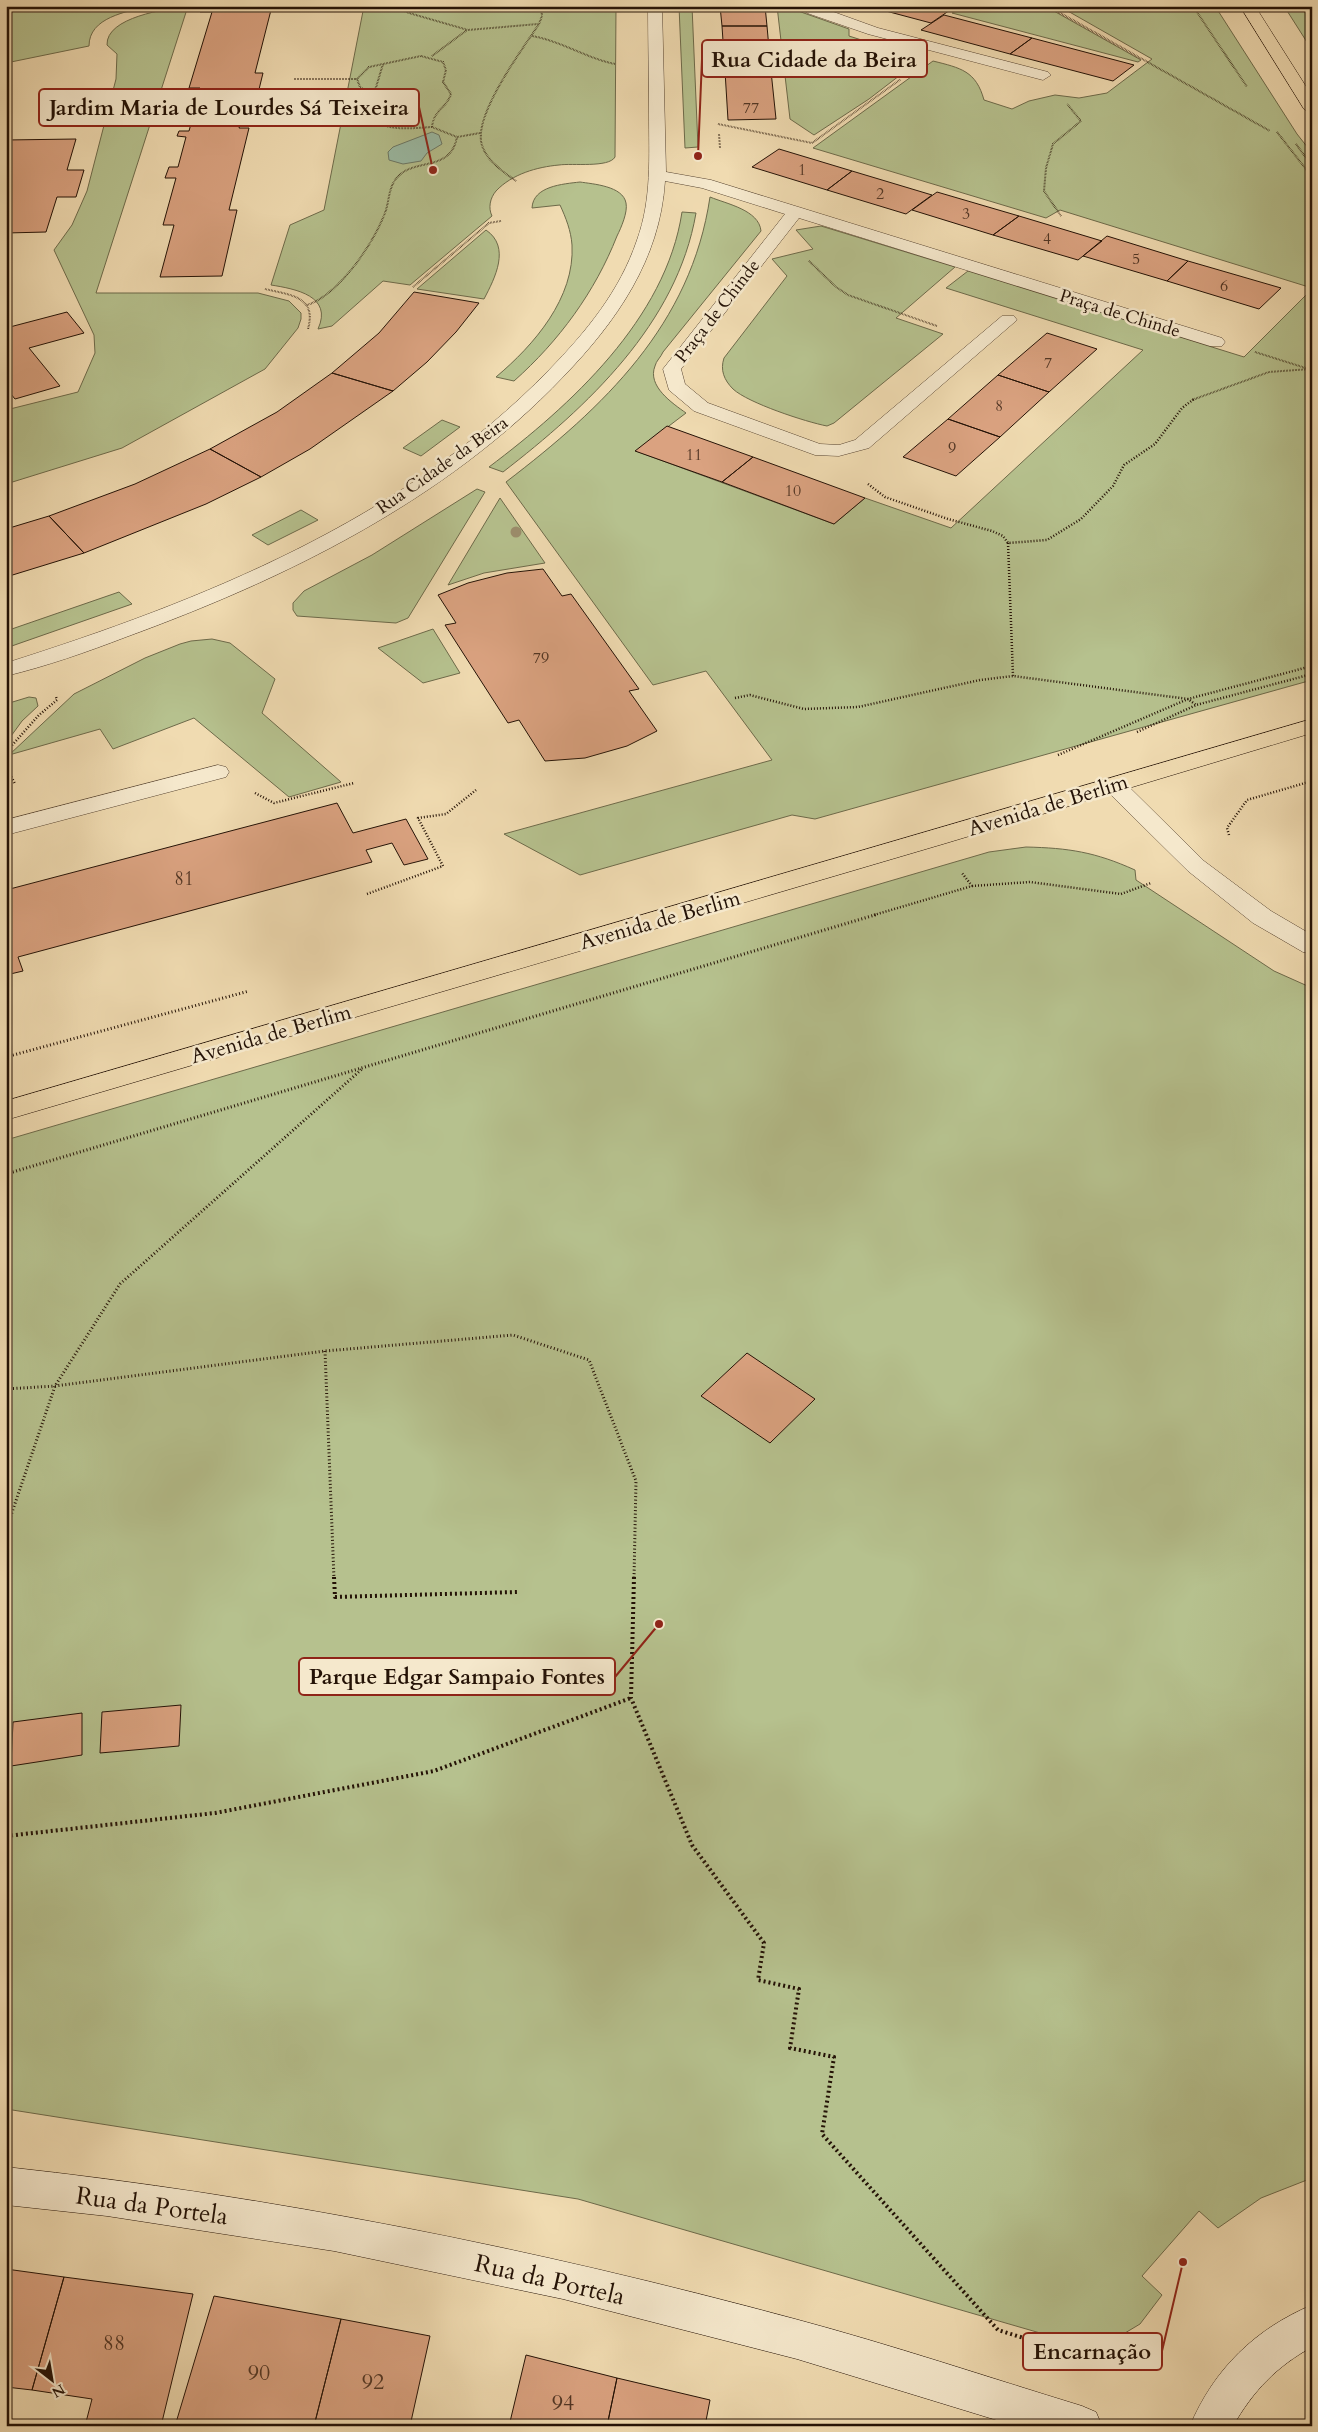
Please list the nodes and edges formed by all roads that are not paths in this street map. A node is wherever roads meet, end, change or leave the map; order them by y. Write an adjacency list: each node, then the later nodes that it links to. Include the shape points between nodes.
1 (655, 6): 6 (street, Rua Cidade da Beira)
2 (808, 6): 4 (street, via 873,31)
3 (1247, 6): 5 (main road)
4 (1043, 75)
5 (1312, 109)
6 (658, 175): 7 (street, Praça de Chinde, via 705,184); 10 (street, Rua Cidade da Beira, via 651,224 639,259 620,295 564,368 480,443 399,499 273,568 122,632)
7 (795, 212): 8 (street, Praça de Chinde, via 672,368 676,386 701,407 815,449 840,451 862,444); 9 (street, Praça de Chinde)
8 (1008, 320)
9 (1216, 342)
10 (6, 670)
11 (1312, 726): 13 (main road, Avenida de Berlim)
12 (218, 772): 14 (street)
13 (1114, 785): 15 (street, via 1196,866 1262,917); 16 (main road, Avenida de Berlim)
14 (6, 828)
15 (1312, 946)
16 (6, 1111)
17 (6, 2186): 19 (street, Rua da Portela, via 107,2197 334,2232 563,2280 796,2339)
18 (1312, 2325): 20 (street, via 1276,2345 1236,2382)
19 (1073, 2423)
20 (1210, 2426)

